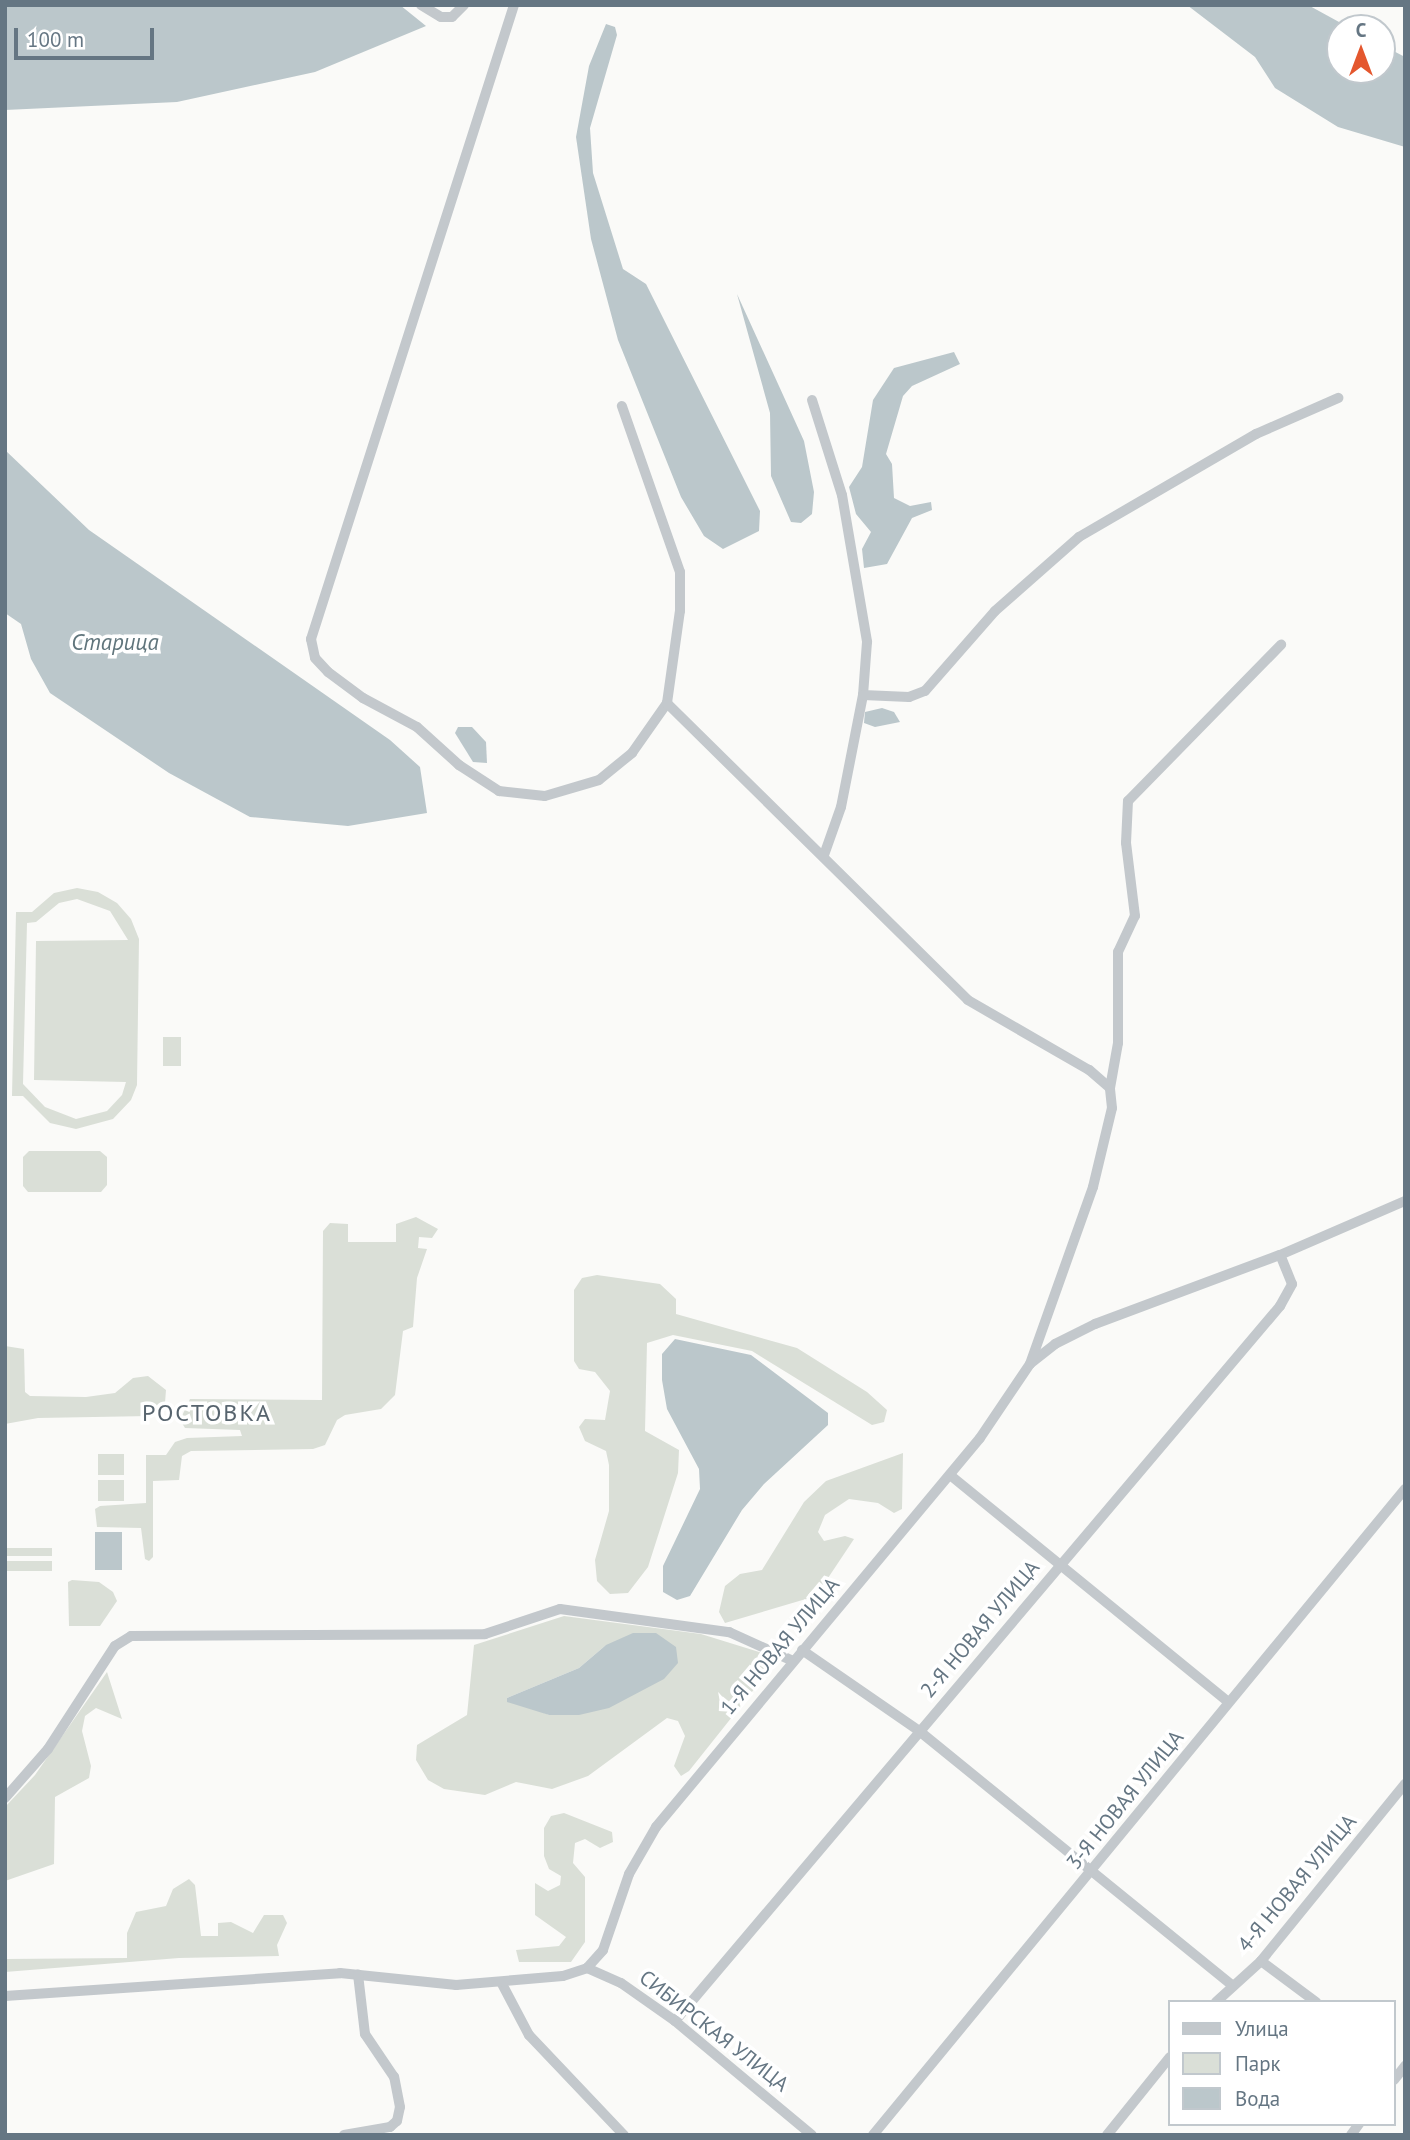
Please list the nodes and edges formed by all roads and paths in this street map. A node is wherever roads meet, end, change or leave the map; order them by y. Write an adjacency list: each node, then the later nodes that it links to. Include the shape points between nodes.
1 (421, 5): 2 (street, via 440,17 452,17)
2 (464, 5)
3 (514, 5): 9 (street, via 339,544 311,649 328,672 363,698 417,727 484,783 514,795 545,796 599,780 632,753)
4 (1338, 398): 8 (street, via 1256,434 1079,537 995,611 925,691 908,696)
5 (812, 400): 8 (street, via 842,495 857,567 867,642)
6 (622, 407): 9 (street, via 680,572 680,611)
7 (1281, 645): 11 (street, via 1128,801 1126,843 1135,916 1118,953 1118,1043)
8 (863, 695): 10 (street, via 841,807)
9 (667, 703): 10 (street)
10 (824, 855): 11 (street, via 968,1000 1089,1070)
11 (1110, 1088): 14 (street, via 1112,1108 1093,1187 1063,1282)
12 (1405, 1201): 13 (street)
13 (1280, 1255): 14 (street, via 1095,1324 1055,1344); 17 (street, 2-Я НОВАЯ УЛИЦА, via 1290,1273 1289,1294)
14 (1030, 1364): 15 (street, 1-Я НОВАЯ УЛИЦА)
15 (950, 1475): 17 (street); 18 (street, 1-Я НОВАЯ УЛИЦА)
16 (1405, 1489): 20 (street, 3-Я НОВАЯ УЛИЦА)
17 (1058, 1566): 20 (street); 21 (street, 2-Я НОВАЯ УЛИЦА)
18 (802, 1650): 19 (street, 1-Я НОВАЯ УЛИЦА); 21 (street)
19 (793, 1661): 23 (street, via 729,1632 560,1609 485,1634 131,1636 115,1646 48,1749); 26 (street, 1-Я НОВАЯ УЛИЦА, via 656,1827 629,1874 603,1950)
20 (1228, 1702): 24 (street, 3-Я НОВАЯ УЛИЦА)
21 (918, 1730): 24 (street); 33 (street, 2-Я НОВАЯ УЛИЦА)
22 (1405, 1784): 25 (street, 4-Я НОВАЯ УЛИЦА)
23 (5, 1798)
24 (1092, 1873): 29 (street); 38 (street, 3-Я НОВАЯ УЛИЦА)
25 (1261, 1961): 29 (street, 4-Я НОВАЯ УЛИЦА); 32 (street)
26 (587, 1968): 28 (street, via 563,1976); 33 (street, СИБИРСКАЯ УЛИЦА, via 621,1983)
27 (358, 1974): 28 (street, via 440,1985); 30 (street); 35 (street, via 365,2034 394,2077 400,2107 397,2121 390,2127)
28 (501, 1982): 36 (street, via 529,2035)
29 (1231, 1984): 31 (street, 4-Я НОВАЯ УЛИЦА)
30 (5, 1996)
31 (1218, 2000)
32 (1313, 2000)
33 (675, 2021): 37 (street, СИБИРСКАЯ УЛИЦА)
34 (1168, 2059): 39 (street)
35 (344, 2135)
36 (624, 2135)
37 (812, 2135)
38 (873, 2135)
39 (1107, 2135)

